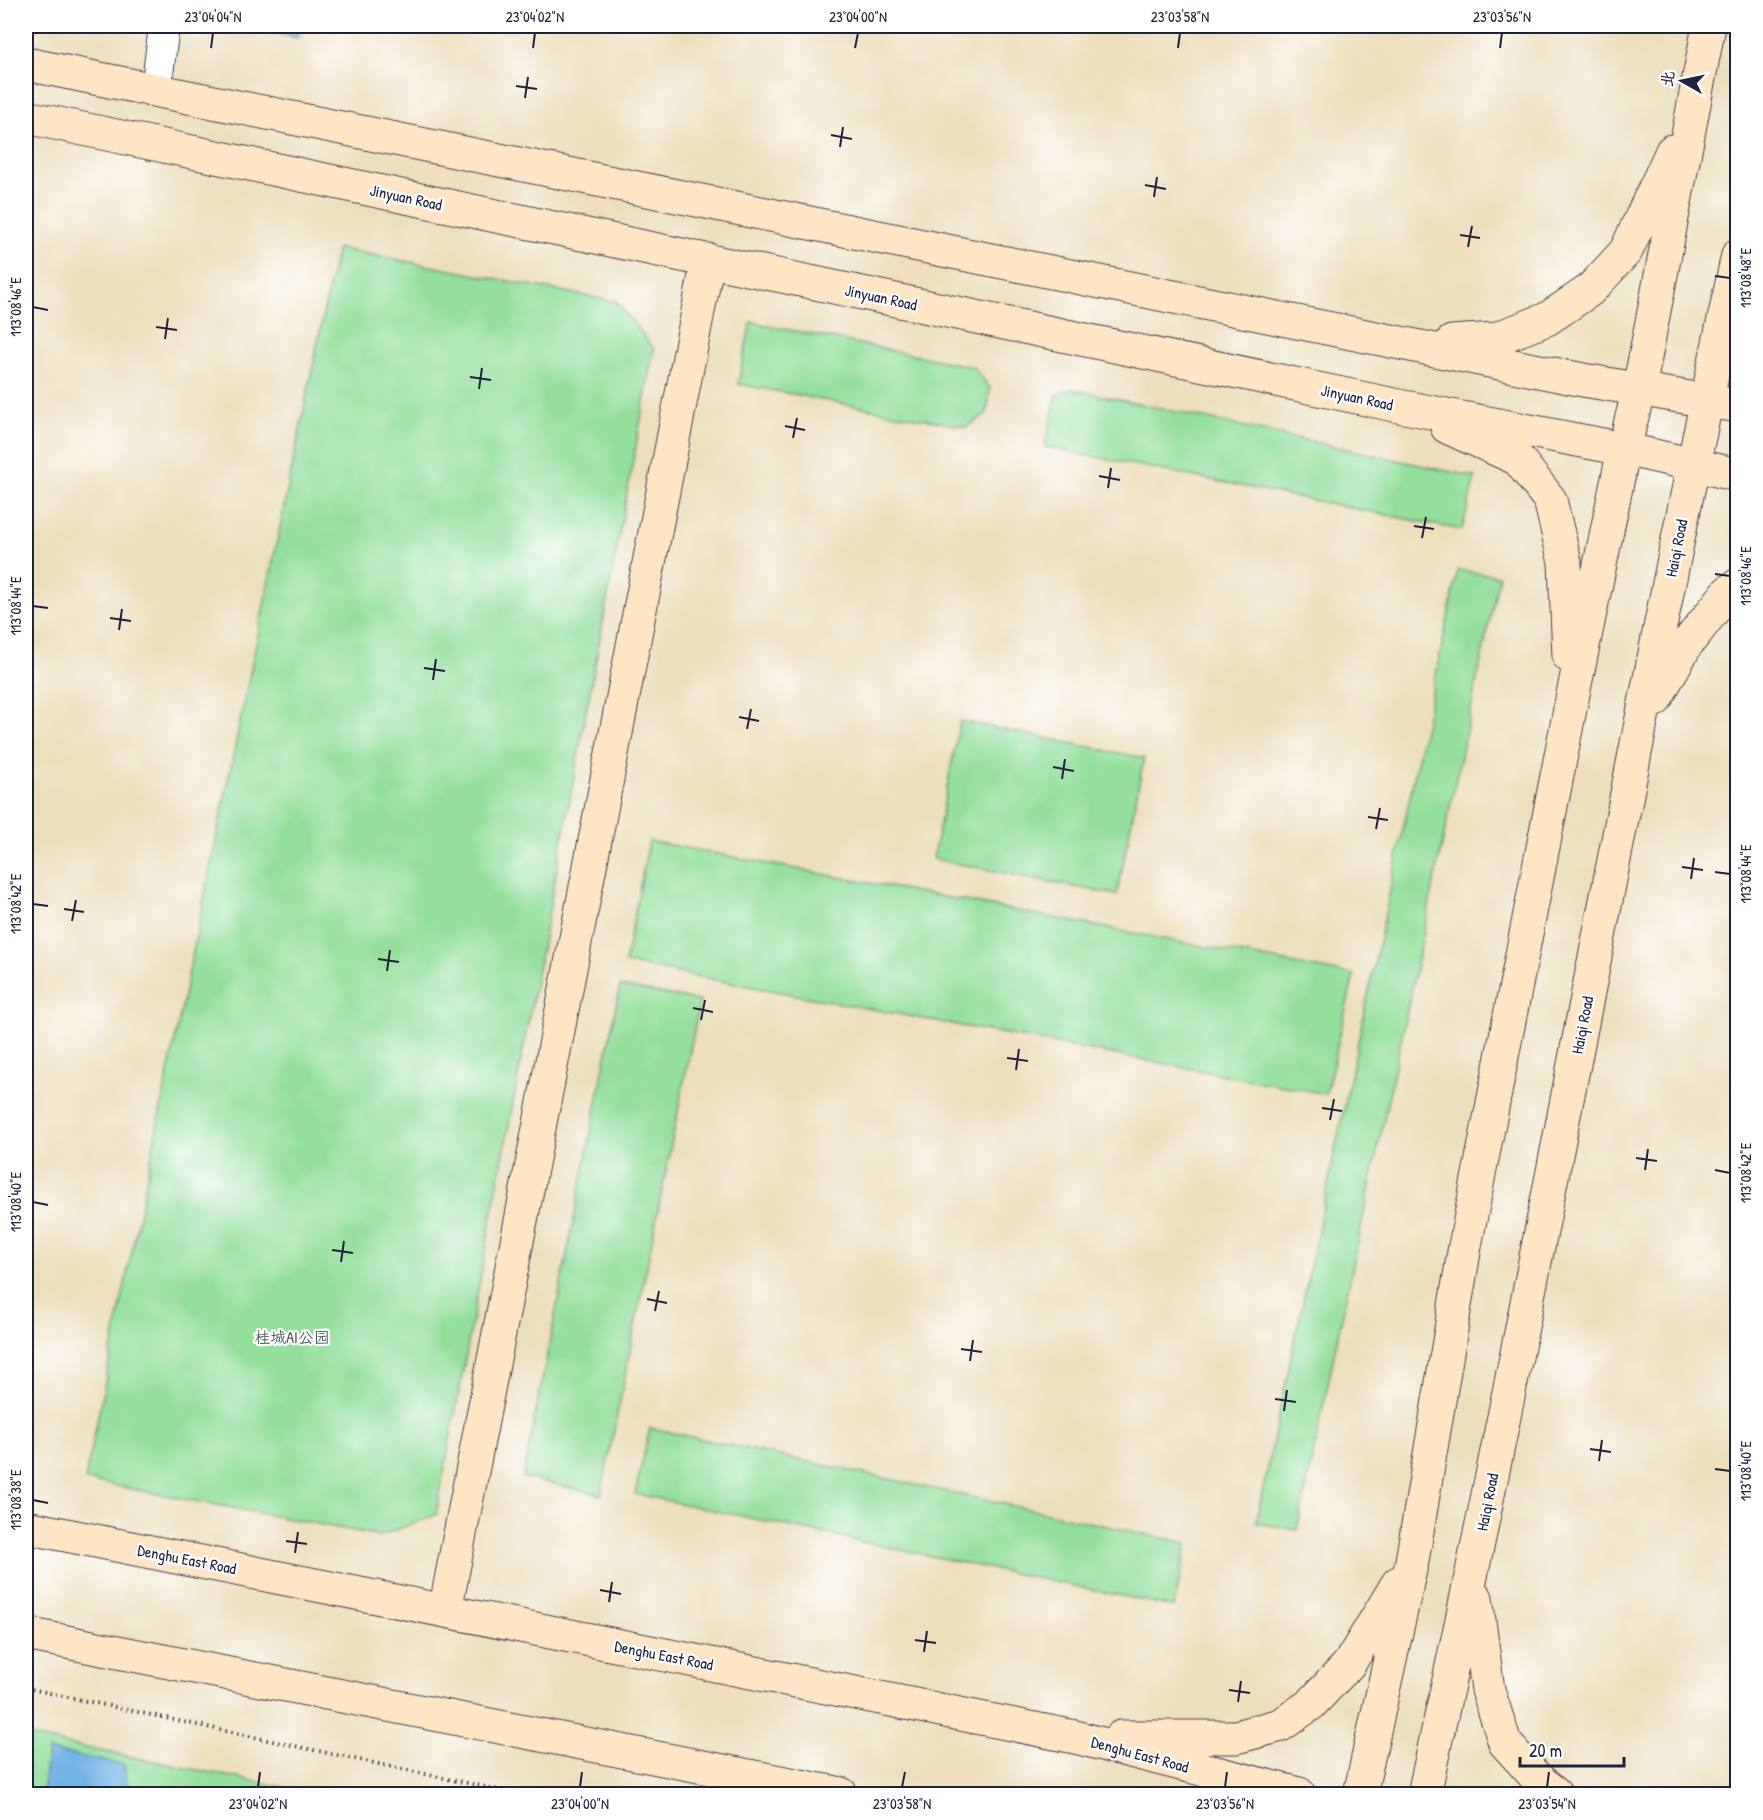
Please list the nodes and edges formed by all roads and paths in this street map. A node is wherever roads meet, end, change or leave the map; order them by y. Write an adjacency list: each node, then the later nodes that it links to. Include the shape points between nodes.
1 (164, 26): 4 (street)
2 (1709, 26): 5 (main road)
3 (26, 64): 4 (main road)
4 (156, 90): 9 (main road)
5 (1694, 103): 9 (main road, via 1626,250 1590,290 1547,319 1495,339); 10 (main road)
6 (26, 117): 8 (main road, Jinyuan Road)
7 (1737, 255): 11 (main road, Haiqi Road)
8 (708, 260): 12 (main road, Jinyuan Road); 23 (main road)
9 (1408, 345): 10 (main road)
10 (1639, 389): 11 (main road); 14 (main road)
11 (1706, 401): 13 (main road); 15 (main road, Haiqi Road)
12 (1399, 406): 14 (main road, Jinyuan Road); 18 (main road, via 1518,459 1550,500 1564,562)
13 (1737, 406)
14 (1624, 449): 15 (main road, Jinyuan Road); 18 (main road)
15 (1692, 466): 16 (main road, Jinyuan Road); 19 (main road, Haiqi Road)
16 (1737, 475)
17 (1737, 585): 19 (main road, via 1686,645)
18 (1570, 704): 21 (main road, via 1465,1246)
19 (1642, 722): 22 (main road, Haiqi Road)
20 (26, 1527): 23 (main road, Denghu East Road)
21 (1412, 1561): 26 (main road, via 1349,1664 1311,1704 1281,1725 1236,1737); 30 (main road)
22 (1473, 1575): 31 (main road, Haiqi Road); 32 (main road, via 1488,1689 1505,1743)
23 (445, 1611): 26 (main road, Denghu East Road)
24 (26, 1634): 28 (main road)
25 (26, 1688): 27 (path)
26 (1075, 1737): 29 (main road, Denghu East Road)
27 (518, 1794)
28 (841, 1794)
29 (1299, 1794)
30 (1360, 1794)
31 (1424, 1794)
32 (1555, 1794)

